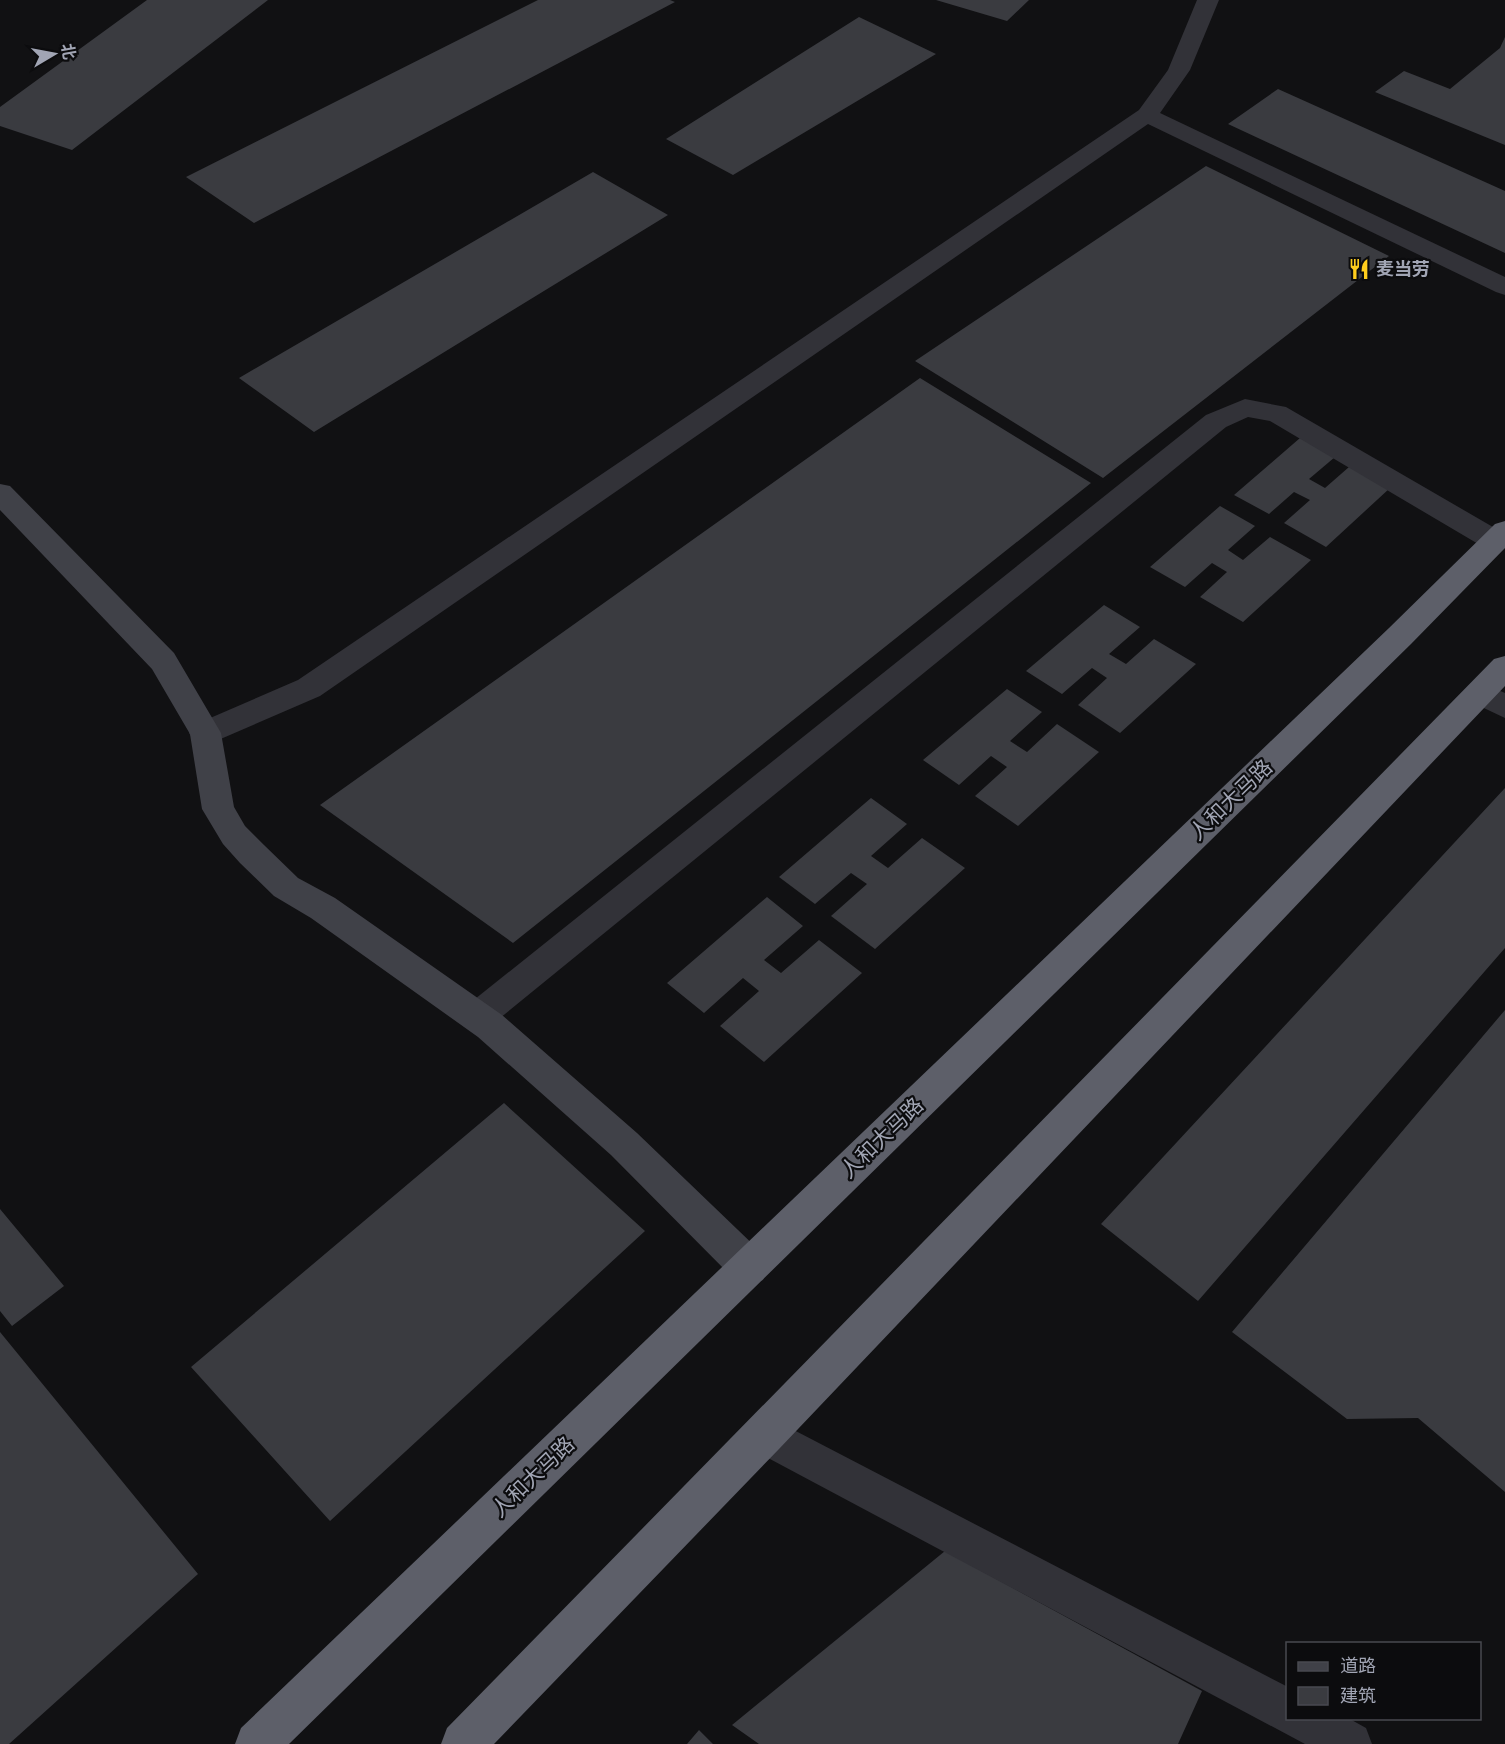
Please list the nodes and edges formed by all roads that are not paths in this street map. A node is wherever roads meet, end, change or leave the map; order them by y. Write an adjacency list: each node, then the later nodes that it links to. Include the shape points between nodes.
1 (1208, 0): 2 (street, via 1179,70)
2 (1147, 115): 3 (street); 7 (street, via 309,688)
3 (1505, 287)
4 (0, 493): 7 (street, via 163,661)
5 (1500, 536): 8 (street, via 1277,413 1245,408 1216,421); 9 (highway, 人和大马路)
6 (1497, 689): 10 (highway)
7 (205, 733): 8 (street, via 218,809 252,855 286,887 323,908)
8 (477, 1017): 9 (street, via 624,1144)
9 (749, 1267): 13 (highway, 人和大马路)
10 (765, 1435): 11 (street); 14 (highway)
11 (1286, 1710)
12 (1304, 1720): 15 (street)
13 (257, 1744)
14 (463, 1744)
15 (1350, 1744)

